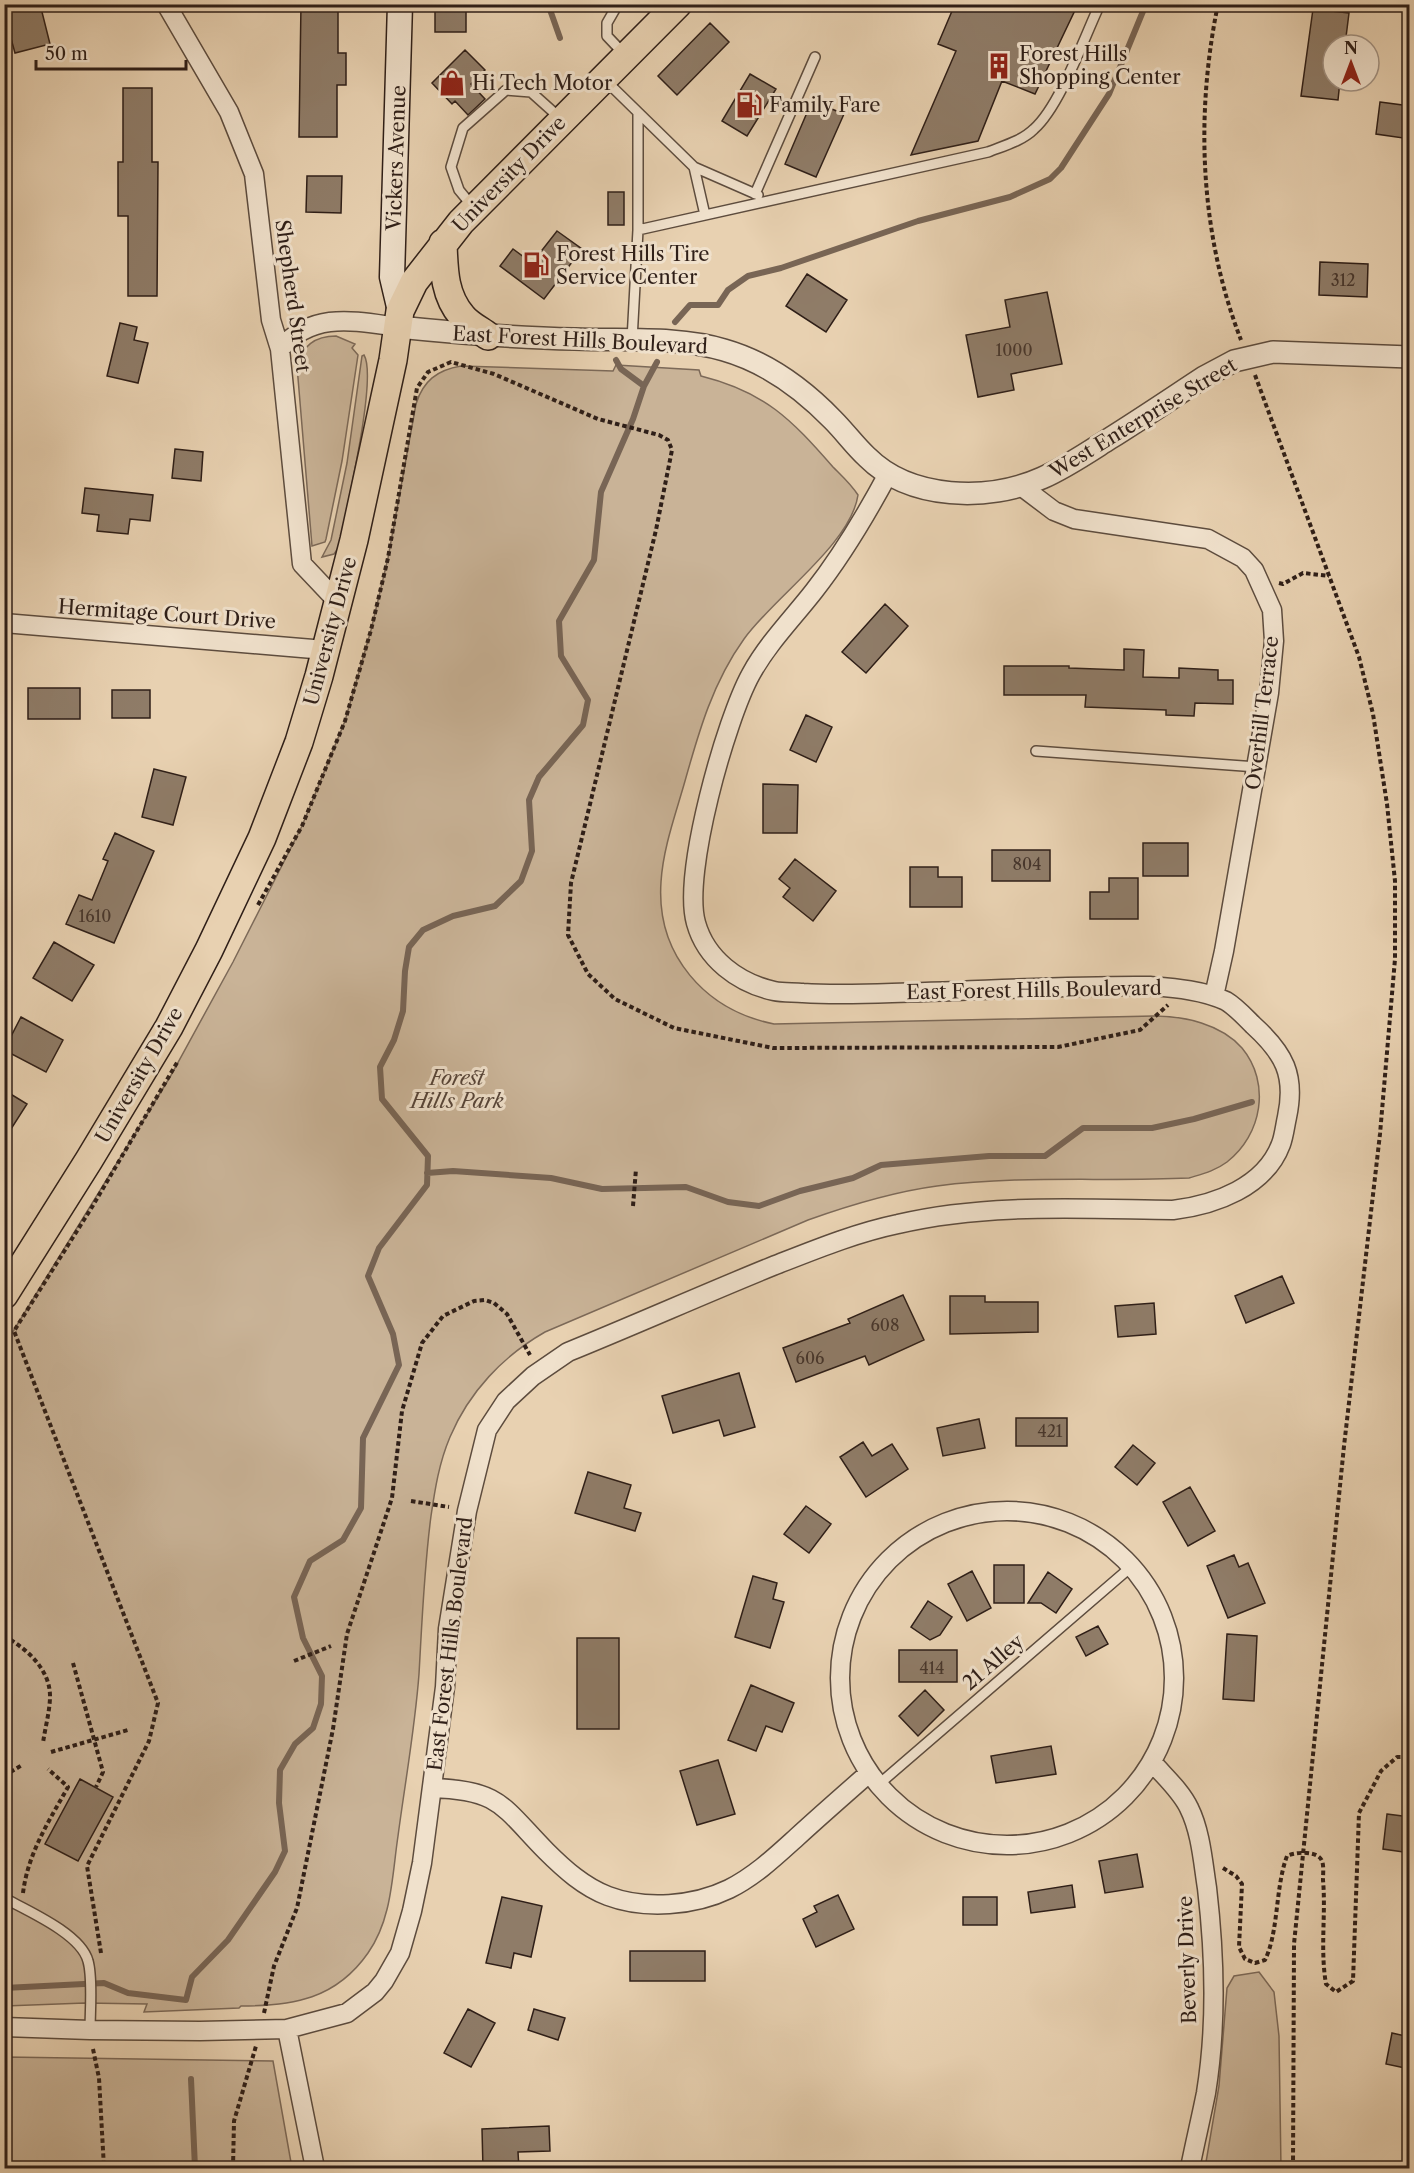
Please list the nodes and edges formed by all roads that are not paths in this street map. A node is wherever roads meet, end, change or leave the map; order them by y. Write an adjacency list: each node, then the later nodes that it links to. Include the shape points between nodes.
1 (166, 4): 21 (street, Shepherd Street, via 229,112 254,174 271,320)
2 (400, 4): 18 (main road, Vickers Avenue, via 392,277)
3 (618, 4): 6 (lane, via 607,23 607,36)
4 (678, 4): 6 (main road, University Drive)
5 (1100, 4): 13 (lane, via 1049,112 1034,130 988,152)
6 (626, 56): 8 (main road, University Drive)
7 (815, 57): 12 (lane)
8 (603, 79): 9 (lane); 10 (main road, University Drive)
9 (638, 113): 11 (lane); 16 (lane)
10 (562, 120): 14 (main road, University Drive); 14 (lane, via 531,92 506,90 463,128 450,167 459,190)
11 (694, 167): 12 (lane); 15 (lane)
12 (755, 194): 13 (lane)
13 (772, 201): 15 (lane)
14 (474, 208): 17 (main road, University Drive)
15 (705, 215): 16 (lane)
16 (638, 230): 20 (lane)
17 (443, 243): 18 (main road, University Drive, via 414,282); 19 (main road, via 450,297 462,318)
18 (399, 319): 19 (street, East Forest Hills Boulevard); 21 (street, via 332,321 303,330); 25 (main road, University Drive, via 354,540)
19 (488, 336): 20 (street, East Forest Hills Boulevard)
20 (632, 340): 23 (street, East Forest Hills Boulevard, via 708,346 759,363 803,392 869,460)
21 (280, 350): 25 (street, Shepherd Street, via 302,564)
22 (1410, 357): 24 (street, West Enterprise Street, via 1288,352 1248,357 1204,378 1077,459)
23 (888, 474): 24 (street, via 939,491 976,493); 30 (street, East Forest Hills Boulevard, via 837,561 750,674 734,710 710,791 695,868 693,908 711,954 738,978 777,992 1150,986)
24 (1021, 486): 29 (street, Overhill Terrace, via 1054,511 1074,519 1208,538 1244,558 1272,610 1274,641)
25 (337, 601): 27 (main road, University Drive)
26 (4, 623): 27 (street, Hermitage Court Drive)
27 (325, 650): 31 (main road, University Drive, via 295,753 262,838 213,941 169,1027)
28 (1036, 751): 29 (lane)
29 (1257, 767): 30 (street, Overhill Terrace)
30 (1214, 996): 35 (street, East Forest Hills Boulevard, via 1228,1003 1278,1050 1290,1086 1281,1144 1259,1175 1226,1197 1199,1207 1173,1210 1005,1210 899,1223 828,1244 568,1352 539,1371 506,1401 487,1430 467,1511 448,1629)
31 (4, 1295)
32 (1132, 1566): 33 (street, via 1158,1605 1173,1650 1170,1719); 34 (lane, 21 Alley); 34 (street, via 1086,1531 1046,1516 1021,1512 996,1511 947,1522 903,1547 885,1564 856,1605 841,1653 841,1704 853,1743)
33 (1152, 1762): 34 (street, via 1130,1793 1101,1817 1067,1834 1021,1845 974,1842 938,1830 906,1811); 41 (street, Beverly Drive, via 1190,1809 1204,1865 1212,1929 1212,2034 1206,2091)
34 (874, 1779): 35 (street, via 762,1868 728,1890 679,1904 609,1896 575,1878 494,1799 476,1792)
35 (432, 1788): 38 (street, East Forest Hills Boulevard, via 412,1911 400,1953 384,1981 362,2004 347,2013)
36 (4, 1898): 39 (lane, via 82,1949 89,1961)
37 (4, 2027): 39 (street, East Forest Hills Boulevard)
38 (287, 2029): 39 (street, East Forest Hills Boulevard); 40 (street)
39 (90, 2030)
40 (315, 2169)
41 (1190, 2169)

